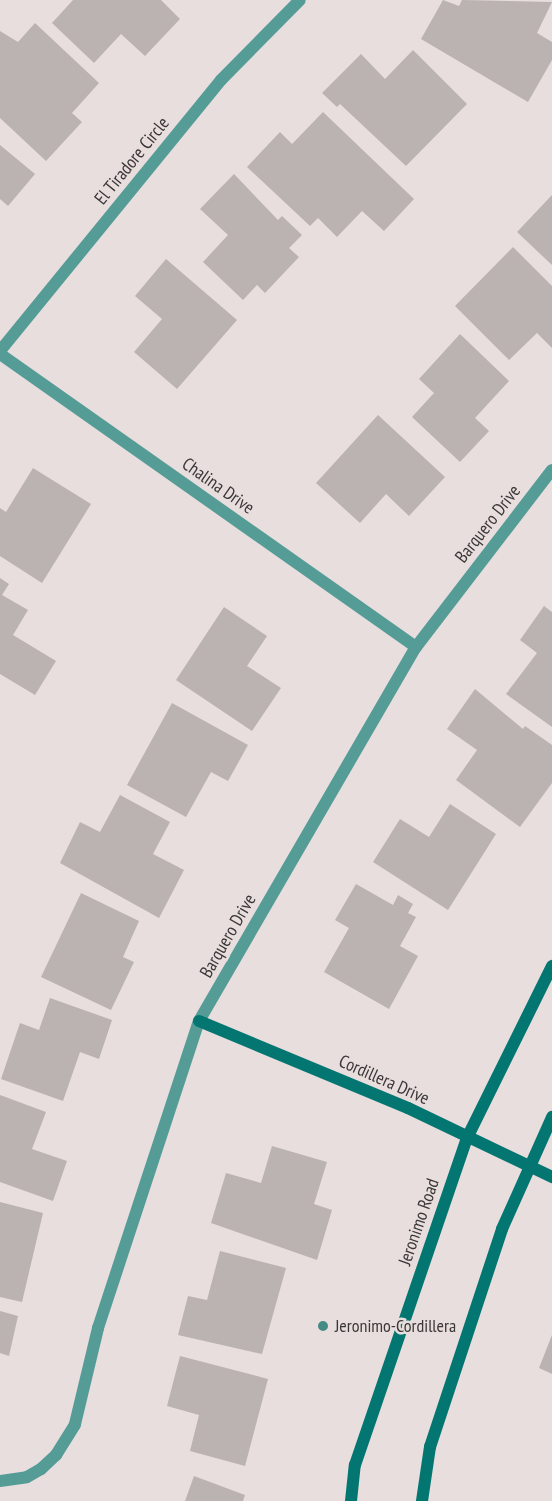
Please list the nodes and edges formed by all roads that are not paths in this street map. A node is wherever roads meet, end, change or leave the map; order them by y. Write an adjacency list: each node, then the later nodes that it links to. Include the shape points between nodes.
1 (300, 0): 2 (street, El Tiradore Circle, via 221,80)
2 (0, 352): 4 (street, Chalina Drive)
3 (552, 470): 4 (street, Barquero Drive)
4 (416, 647): 6 (street, Barquero Drive)
5 (552, 966): 8 (main road, Jeronimo Road)
6 (199, 1021): 8 (main road, Cordillera Drive, via 408,1108); 11 (street, Barquero Drive, via 98,1328 75,1424 61,1449 41,1469 27,1477)
7 (552, 1117): 9 (main road)
8 (467, 1138): 9 (main road, Cordillera Drive); 12 (main road, Jeronimo Road, via 355,1465)
9 (529, 1166): 10 (main road, Cordillera Drive); 13 (main road, via 502,1229 430,1447)
10 (552, 1177)
11 (0, 1481)
12 (351, 1501)
13 (422, 1501)

